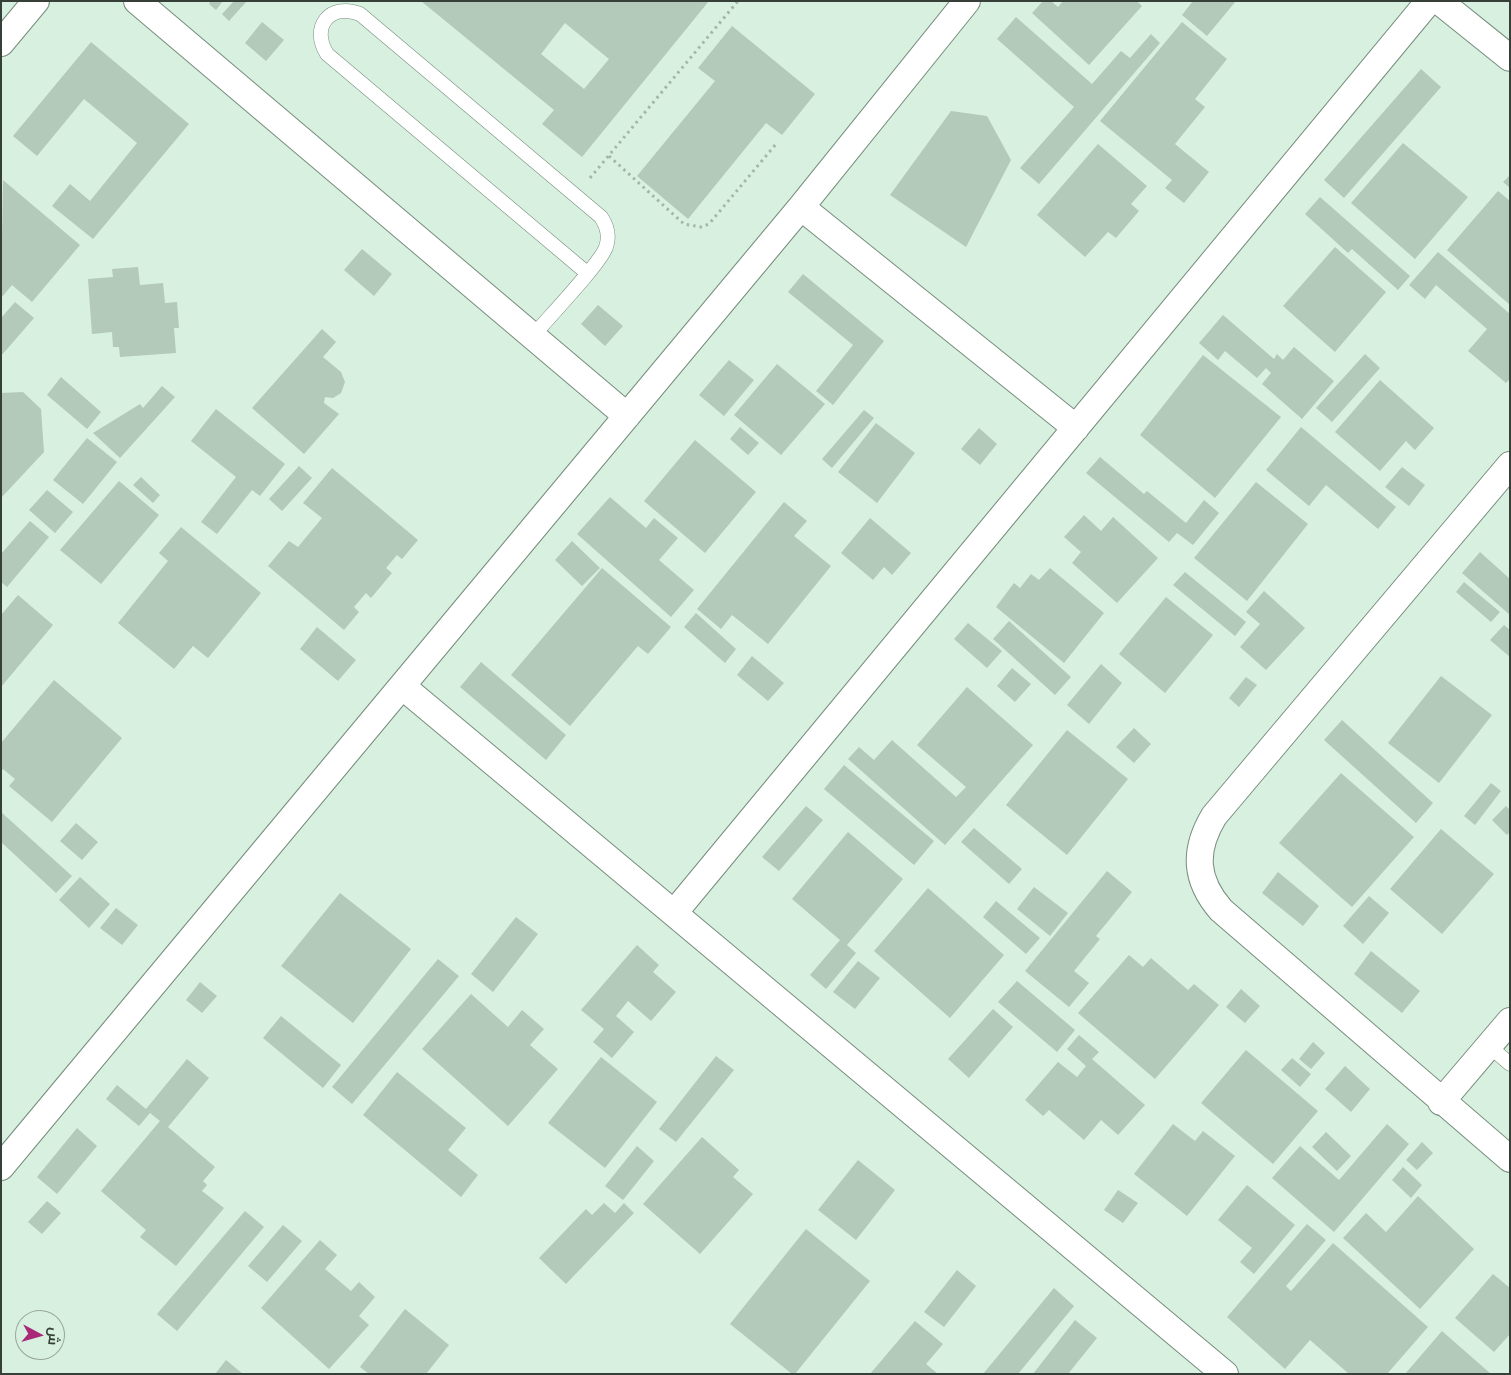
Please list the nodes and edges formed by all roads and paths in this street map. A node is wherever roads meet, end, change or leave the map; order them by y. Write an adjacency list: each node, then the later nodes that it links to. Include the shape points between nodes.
1 (36, 1): 7 (street)
2 (137, 1): 14 (street)
3 (738, 1): 10 (path)
4 (967, 1): 12 (street)
5 (1429, 1): 16 (street)
6 (1439, 1): 8 (street)
7 (1, 43)
8 (1510, 58)
9 (776, 144): 10 (path, via 709,224 701,227 684,224)
10 (609, 156): 11 (path)
11 (576, 196): 13 (lane, via 601,217 607,231 604,253); 13 (lane, via 360,14 339,10 323,24 321,44 327,54)
12 (800, 207): 15 (street); 16 (street)
13 (587, 273): 14 (lane)
14 (533, 336): 15 (street)
15 (627, 416): 18 (street)
16 (1076, 428): 19 (street)
17 (1510, 465): 23 (street, via 1214,816 1200,848 1203,882 1210,897 1222,910)
18 (402, 686): 19 (street); 25 (street)
19 (674, 913): 26 (street)
20 (1510, 1021): 21 (street)
21 (1489, 1046): 22 (lane); 23 (street)
22 (1510, 1064)
23 (1442, 1102): 24 (street)
24 (1510, 1159)
25 (1, 1167)
26 (1225, 1374)

